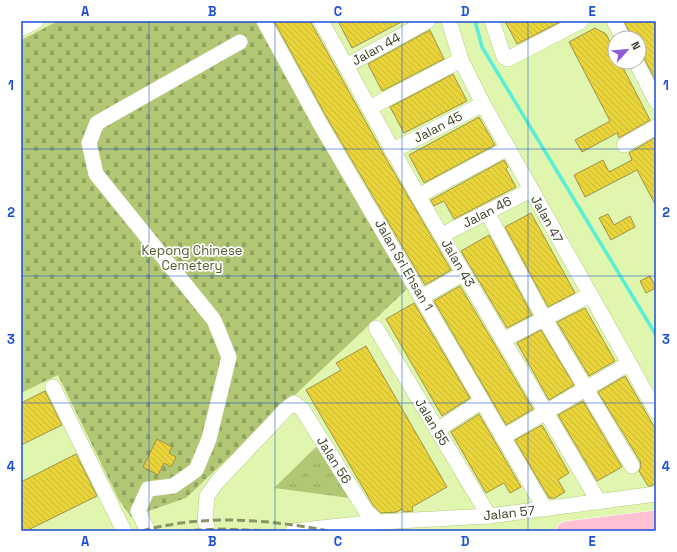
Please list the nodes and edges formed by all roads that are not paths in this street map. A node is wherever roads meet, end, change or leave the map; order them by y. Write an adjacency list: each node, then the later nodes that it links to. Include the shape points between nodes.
1 (36, 21): 9 (street)
2 (264, 21): 28 (street, Jalan Sri Ehsan 1, via 319,122)
3 (321, 21): 13 (street, Jalan 43)
4 (428, 21): 13 (street, Jalan 44)
5 (449, 21): 12 (street, Jalan 47)
6 (492, 21): 7 (street, via 504,57 511,58)
7 (581, 21)
8 (614, 21): 10 (street)
9 (21, 29)
10 (619, 30)
11 (240, 42): 48 (street, via 97,123 89,143 96,174 214,320 229,357 209,439 196,470 173,486 148,489 138,511)
12 (461, 60): 16 (street, Jalan 47); 17 (street)
13 (346, 66): 17 (street, Jalan 43)
14 (640, 70): 15 (street)
15 (656, 101)
16 (483, 104): 20 (street, Jalan 47); 21 (street, Jalan 45)
17 (369, 108): 21 (street, Jalan 43)
18 (656, 128): 19 (street)
19 (624, 145)
20 (508, 148): 22 (street, Jalan 47); 23 (street)
21 (392, 151): 23 (street, Jalan 43)
22 (531, 190): 24 (street, Jalan 46); 27 (street, Jalan 47)
23 (418, 196): 25 (street, Jalan 43)
24 (487, 212): 25 (street, Jalan 46); 29 (street)
25 (442, 235): 26 (street, Jalan 43)
26 (464, 273): 28 (street); 31 (street, Jalan 43)
27 (590, 295): 29 (street); 32 (street, Jalan 47)
28 (422, 297): 35 (street, Jalan Sri Ehsan 1)
29 (544, 318): 31 (street); 34 (street)
30 (376, 328): 38 (street, Jalan 55)
31 (503, 340): 37 (street, Jalan 43)
32 (628, 364): 34 (street); 36 (street, Jalan 47)
33 (53, 387): 47 (street)
34 (586, 388): 37 (street); 40 (street)
35 (482, 401): 38 (street); 39 (street, Jalan Sri Ehsan 1)
36 (656, 411)
37 (546, 412): 39 (street); 42 (street, Jalan 43)
38 (437, 430): 44 (street, Jalan 55)
39 (503, 437): 43 (street, Jalan Sri Ehsan 1)
40 (632, 466)
41 (656, 494): 42 (street, Jalan 57)
42 (600, 502): 43 (street, Jalan 57)
43 (545, 509): 44 (street, Jalan 57)
44 (489, 516): 46 (street, Jalan 57)
45 (656, 520): 51 (main road)
46 (378, 522): 49 (street, Jalan 56, via 366,511 302,409 294,403 217,482 207,496 205,520); 50 (street, Jalan 57)
47 (124, 531)
48 (148, 531)
49 (208, 531)
50 (293, 531)
51 (566, 531)

